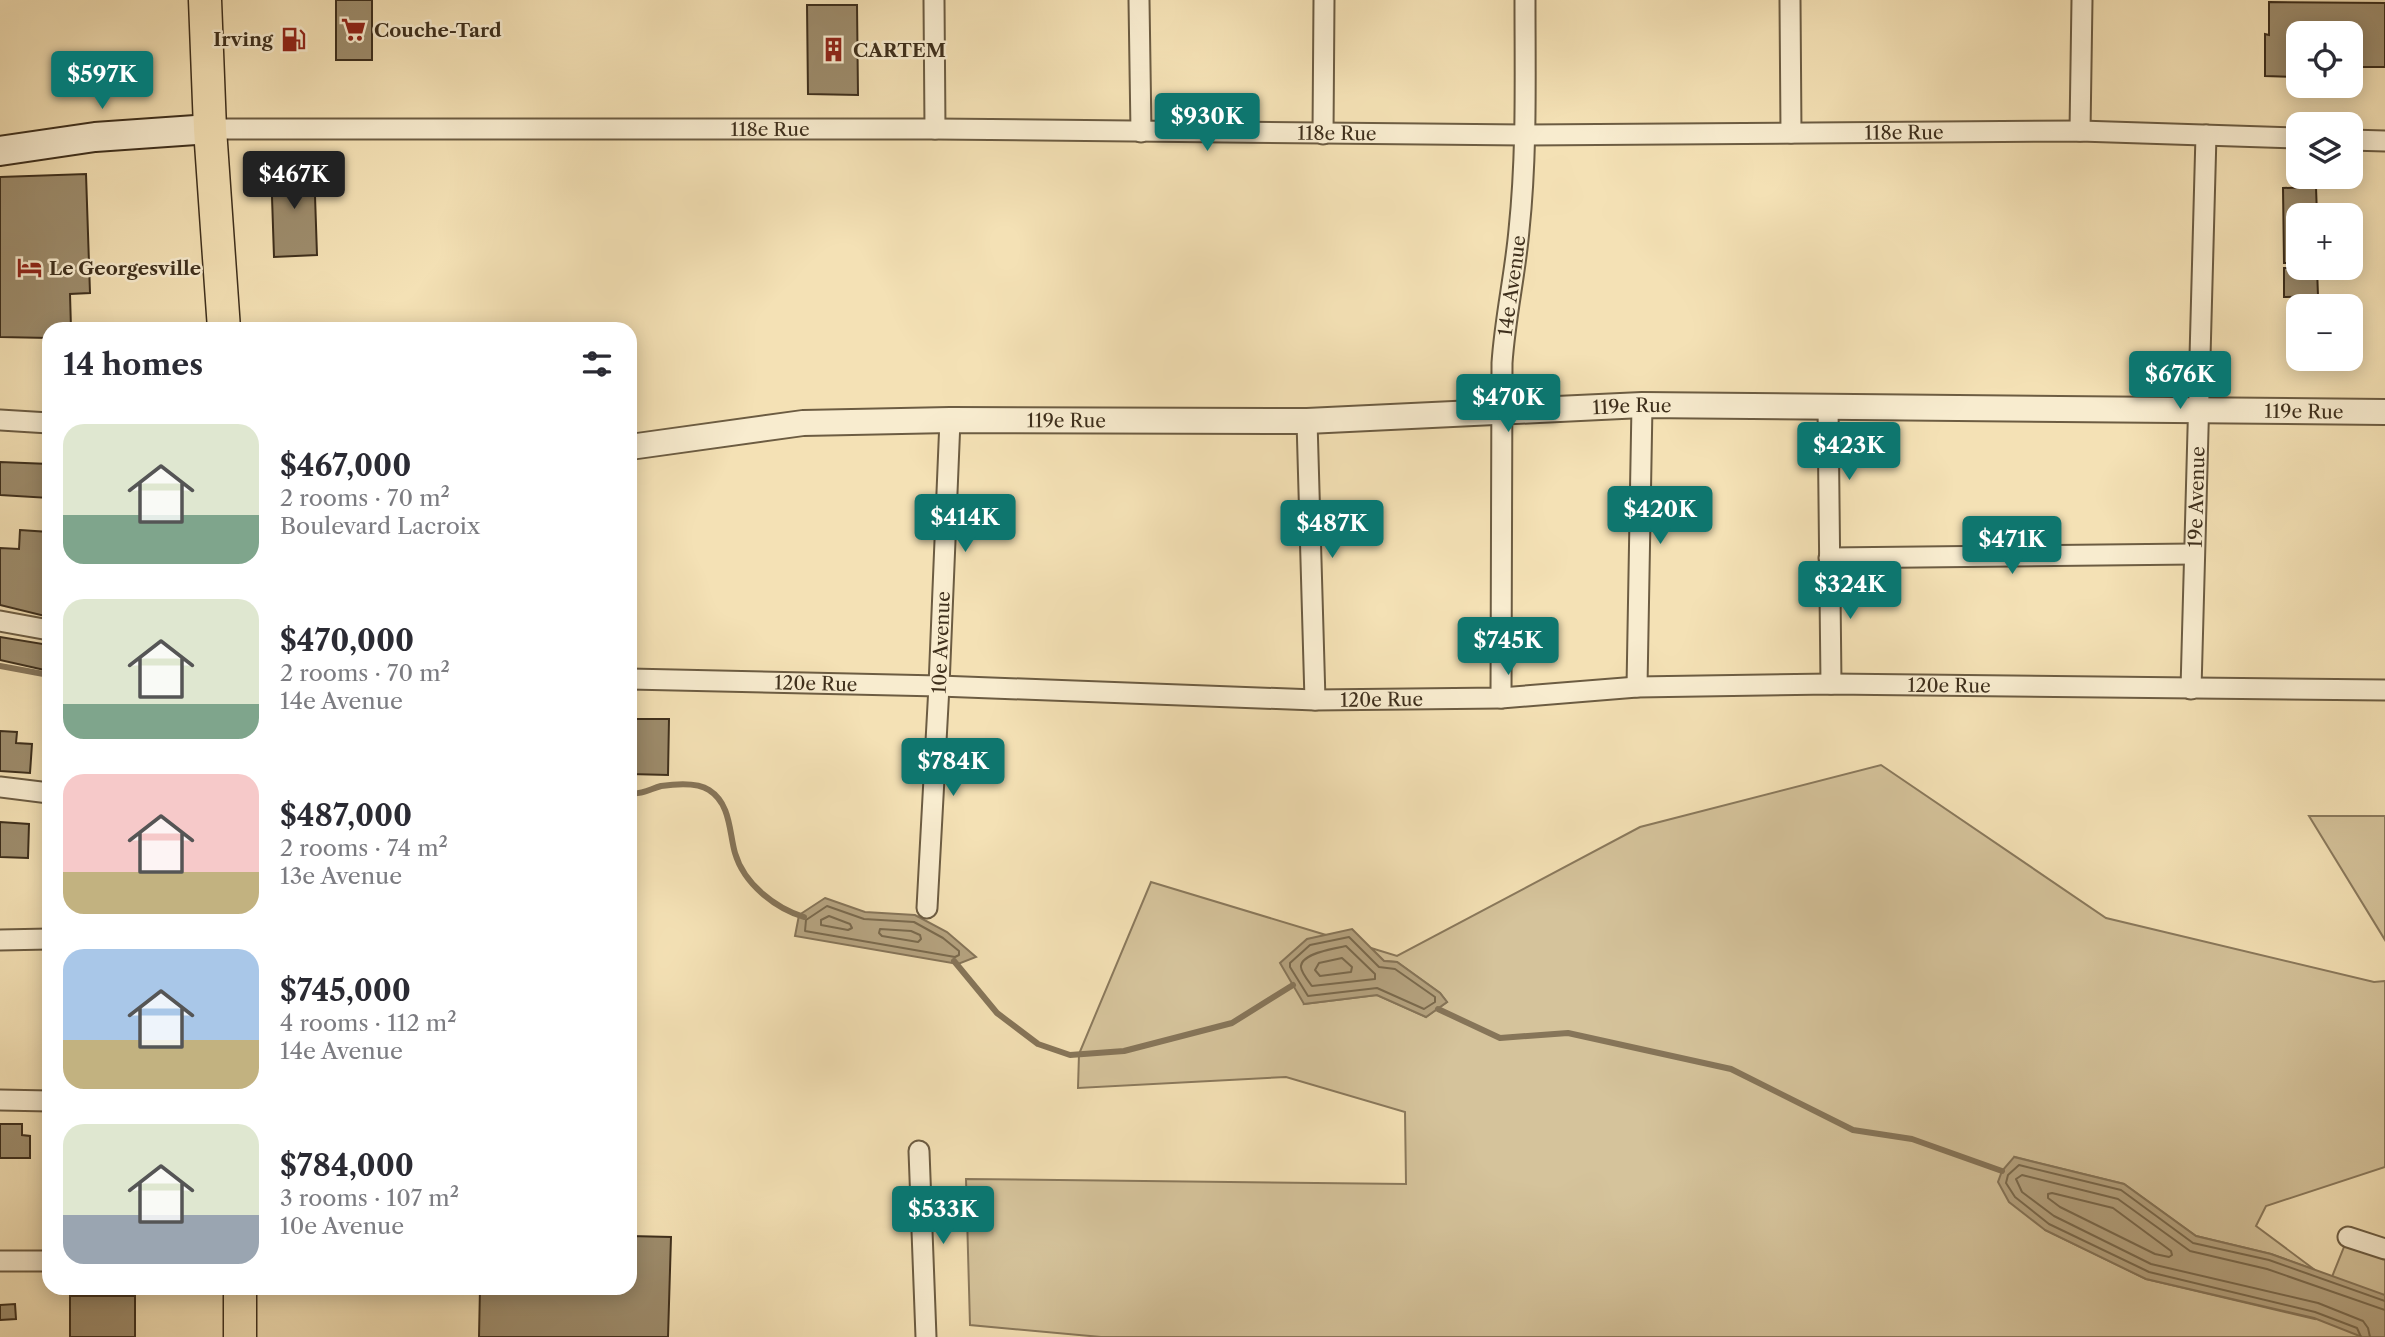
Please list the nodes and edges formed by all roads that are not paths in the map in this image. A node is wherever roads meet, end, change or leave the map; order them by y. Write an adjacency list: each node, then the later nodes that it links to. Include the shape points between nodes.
1 (205, 0): 8 (main road)
2 (934, 0): 9 (street)
3 (1139, 0): 11 (street)
4 (1324, 0): 13 (street)
5 (1525, 0): 14 (street, 14e Avenue)
6 (1790, 0): 12 (street)
7 (2082, 0): 10 (street)
8 (210, 129): 9 (street, 118e Rue); 19 (main road, via 95,136); 20 (main road)
9 (935, 129): 11 (street, 118e Rue)
10 (2080, 131): 12 (street, 118e Rue); 15 (street, 118e Rue)
11 (1141, 132): 13 (street, 118e Rue)
12 (1791, 133): 14 (street, 118e Rue)
13 (1323, 134): 14 (street, 118e Rue)
14 (1525, 135): 24 (street, 14e Avenue, via 1519,232 1504,333)
15 (2206, 135): 16 (street, 118e Rue); 23 (street, 19e Avenue)
16 (2286, 138)
17 (2363, 140): 18 (street)
18 (2385, 141)
19 (0, 151)
20 (224, 322)
21 (1642, 405): 22 (street, 119e Rue); 24 (street, 119e Rue); 38 (street)
22 (1829, 407): 23 (street, 119e Rue); 32 (street)
23 (2200, 410): 25 (street, 119e Rue); 31 (street, 19e Avenue)
24 (1503, 411): 28 (street, 119e Rue); 41 (street, 14e Avenue)
25 (2385, 412)
26 (0, 420): 29 (street)
27 (950, 420): 28 (street, 119e Rue); 30 (street, 119e Rue, via 803,423); 37 (street, 10e Avenue)
28 (1307, 421): 42 (street)
29 (42, 423)
30 (637, 446)
31 (2194, 554): 32 (street); 39 (street, 19e Avenue)
32 (1829, 558): 36 (street)
33 (0, 621): 34 (street)
34 (42, 629)
35 (637, 679): 37 (street, 120e Rue)
36 (1830, 684): 38 (street, 120e Rue); 39 (street, 120e Rue)
37 (939, 687): 42 (street, 120e Rue); 45 (street, 10e Avenue)
38 (1637, 687): 41 (street, 120e Rue)
39 (2191, 689): 40 (street, 120e Rue)
40 (2385, 690)
41 (1501, 698): 42 (street, 120e Rue)
42 (1315, 700)
43 (0, 788): 44 (street)
44 (42, 792)
45 (927, 908)
46 (42, 939): 47 (street)
47 (0, 940)
48 (0, 1100): 49 (street)
49 (42, 1101)
50 (919, 1151): 57 (street)
51 (2348, 1237): 52 (street)
52 (2385, 1249)
53 (0, 1261): 54 (street)
54 (42, 1261)
55 (240, 1295): 56 (main road)
56 (240, 1337)
57 (926, 1337)

